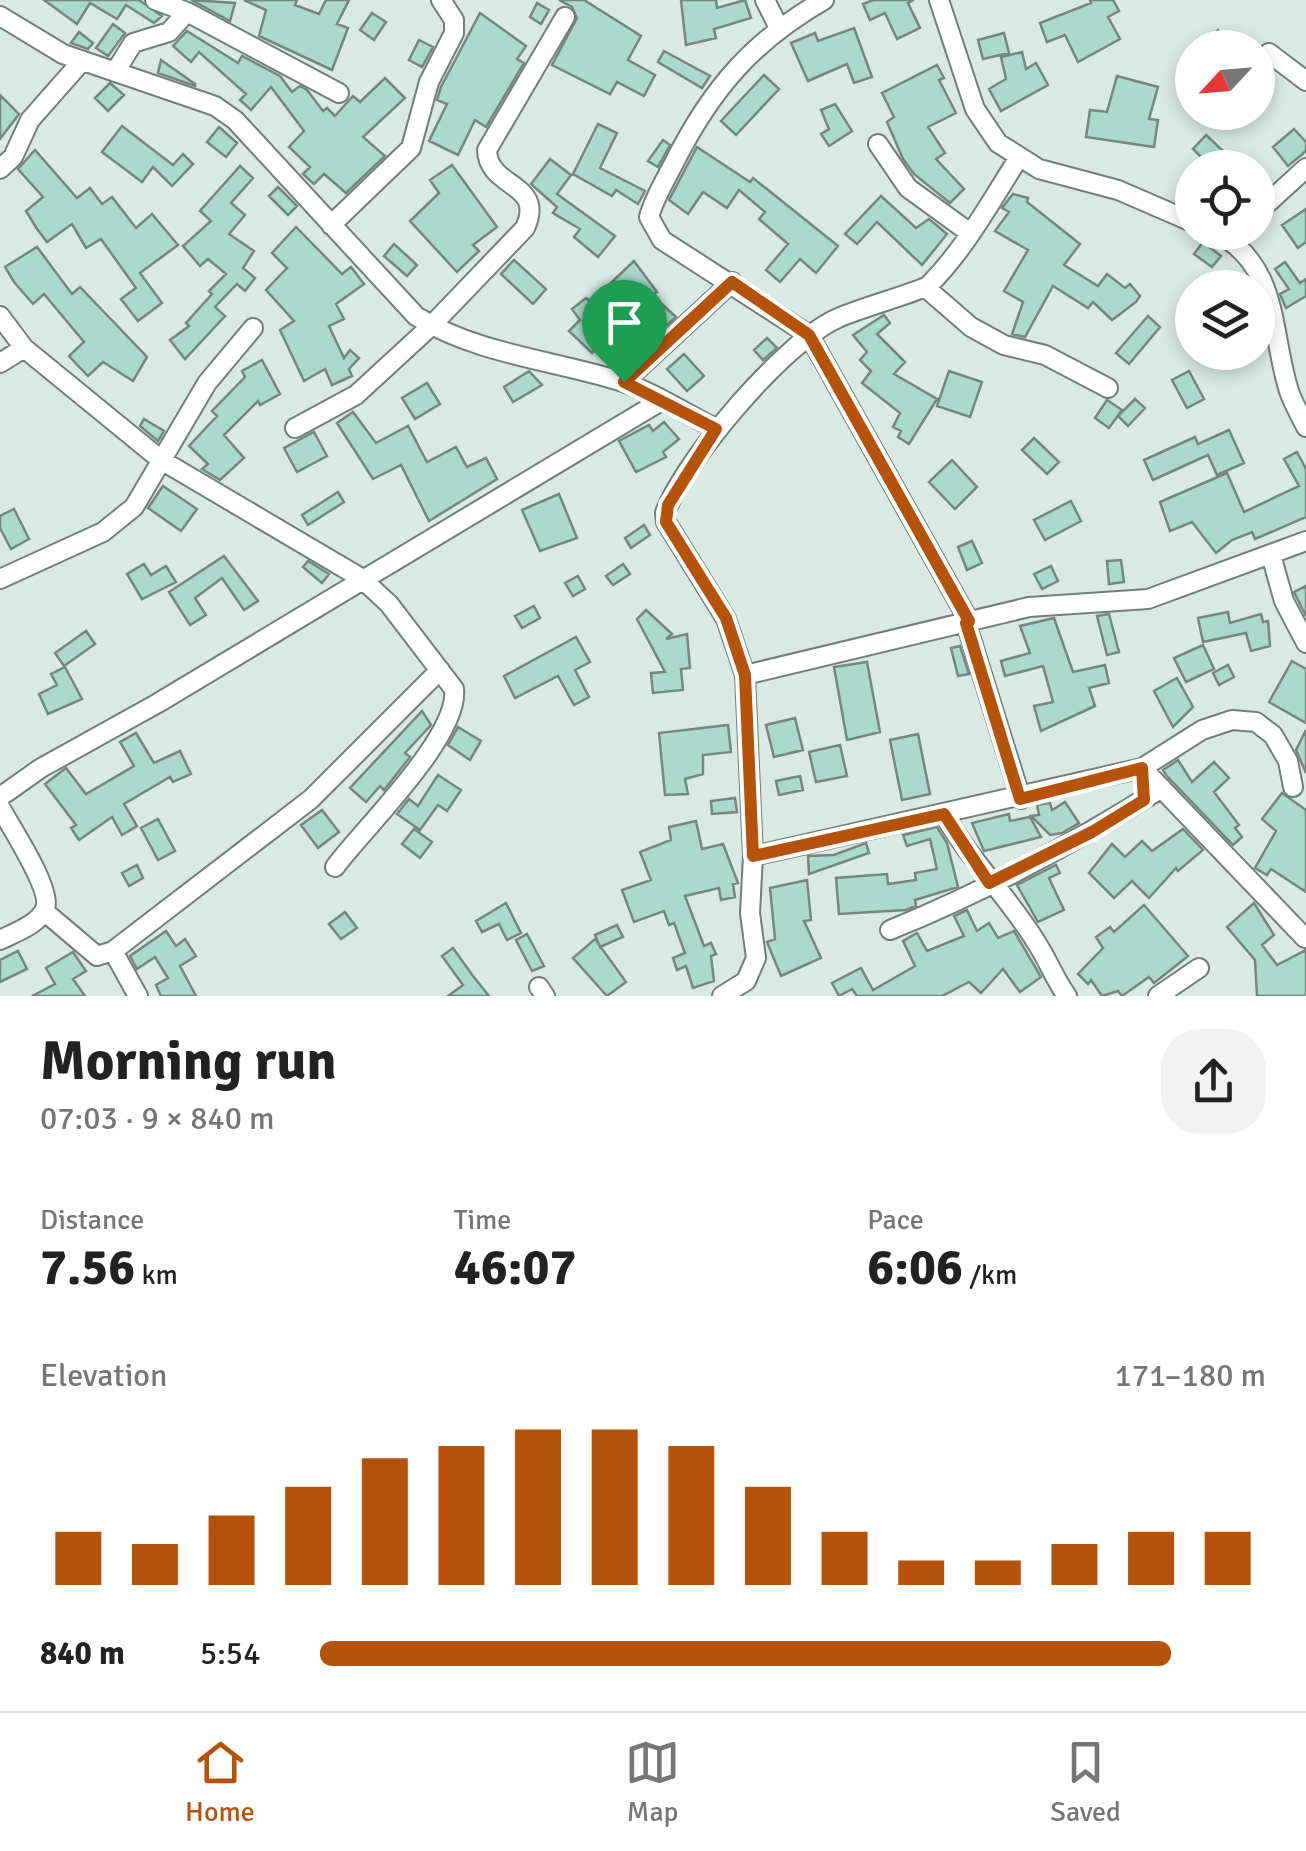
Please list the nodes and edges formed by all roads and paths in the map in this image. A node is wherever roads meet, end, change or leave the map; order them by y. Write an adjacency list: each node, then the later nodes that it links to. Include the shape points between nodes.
1 (155, 0): 6 (street)
2 (441, 0): 21 (street, via 454,33 430,82 411,148)
3 (765, 0): 9 (street)
4 (824, 0): 9 (street)
5 (939, 0): 16 (street, via 975,109)
6 (187, 12): 12 (street, via 169,32 134,43); 14 (street)
7 (0, 16): 11 (street)
8 (566, 17): 27 (street, via 487,150 493,171 528,199 532,214)
9 (778, 26): 24 (street, via 734,68 694,122 649,217 662,240)
10 (1275, 58): 13 (street)
11 (82, 61): 12 (street); 18 (street, via 30,120)
12 (115, 72): 21 (street, via 215,106)
13 (1306, 81)
14 (339, 93)
15 (878, 144): 22 (street, via 908,188)
16 (1018, 159): 20 (street); 22 (street)
17 (1306, 168): 19 (street)
18 (0, 169)
19 (1275, 196)
20 (1175, 215)
21 (331, 225): 27 (street)
22 (970, 233): 25 (street)
23 (1246, 250): 35 (street, via 1272,299 1290,393)
24 (732, 282): 29 (street); 32 (street)
25 (926, 288): 29 (street, via 864,305); 33 (street, via 972,328)
26 (0, 316): 30 (street)
27 (432, 326): 32 (street); 36 (street, via 356,394)
28 (253, 328): 38 (street, via 207,383)
29 (809, 335): 37 (street); 43 (street)
30 (24, 348): 31 (street); 38 (street)
31 (0, 362)
32 (624, 382): 34 (street)
33 (1108, 388)
34 (661, 401): 37 (street); 41 (street)
35 (1306, 427)
36 (295, 428)
37 (716, 429): 46 (street, via 668,505 666,522 726,618)
38 (161, 460): 41 (street); 42 (street, via 134,506 103,532)
39 (1306, 541): 40 (street)
40 (1272, 556): 43 (street, via 1148,599 1029,607); 44 (street, via 1284,601)
41 (361, 578): 45 (street); 50 (street)
42 (0, 580)
43 (967, 622): 46 (street); 51 (street)
44 (1306, 643)
45 (440, 670): 56 (street, via 455,696 425,760); 62 (street, via 310,799)
46 (745, 675): 55 (street)
47 (1142, 768): 48 (street, via 1202,730 1232,720 1256,722 1288,761); 49 (street); 51 (street); 52 (street)
48 (1292, 786)
49 (1162, 788): 52 (street); 60 (street)
50 (0, 797)
51 (1020, 799): 54 (street)
52 (1144, 800): 57 (street)
53 (0, 808): 58 (street, via 31,862)
54 (944, 814): 55 (street); 57 (street)
55 (753, 856): 65 (street, via 754,970)
56 (335, 867)
57 (989, 883): 59 (street); 66 (street, via 1036,942)
58 (45, 912): 61 (street); 62 (street, via 96,956)
59 (890, 930)
60 (1305, 938)
61 (0, 940)
62 (113, 951): 64 (street)
63 (1200, 968): 67 (street)
64 (138, 996)
65 (722, 996)
66 (1067, 996)
67 (1158, 996)

